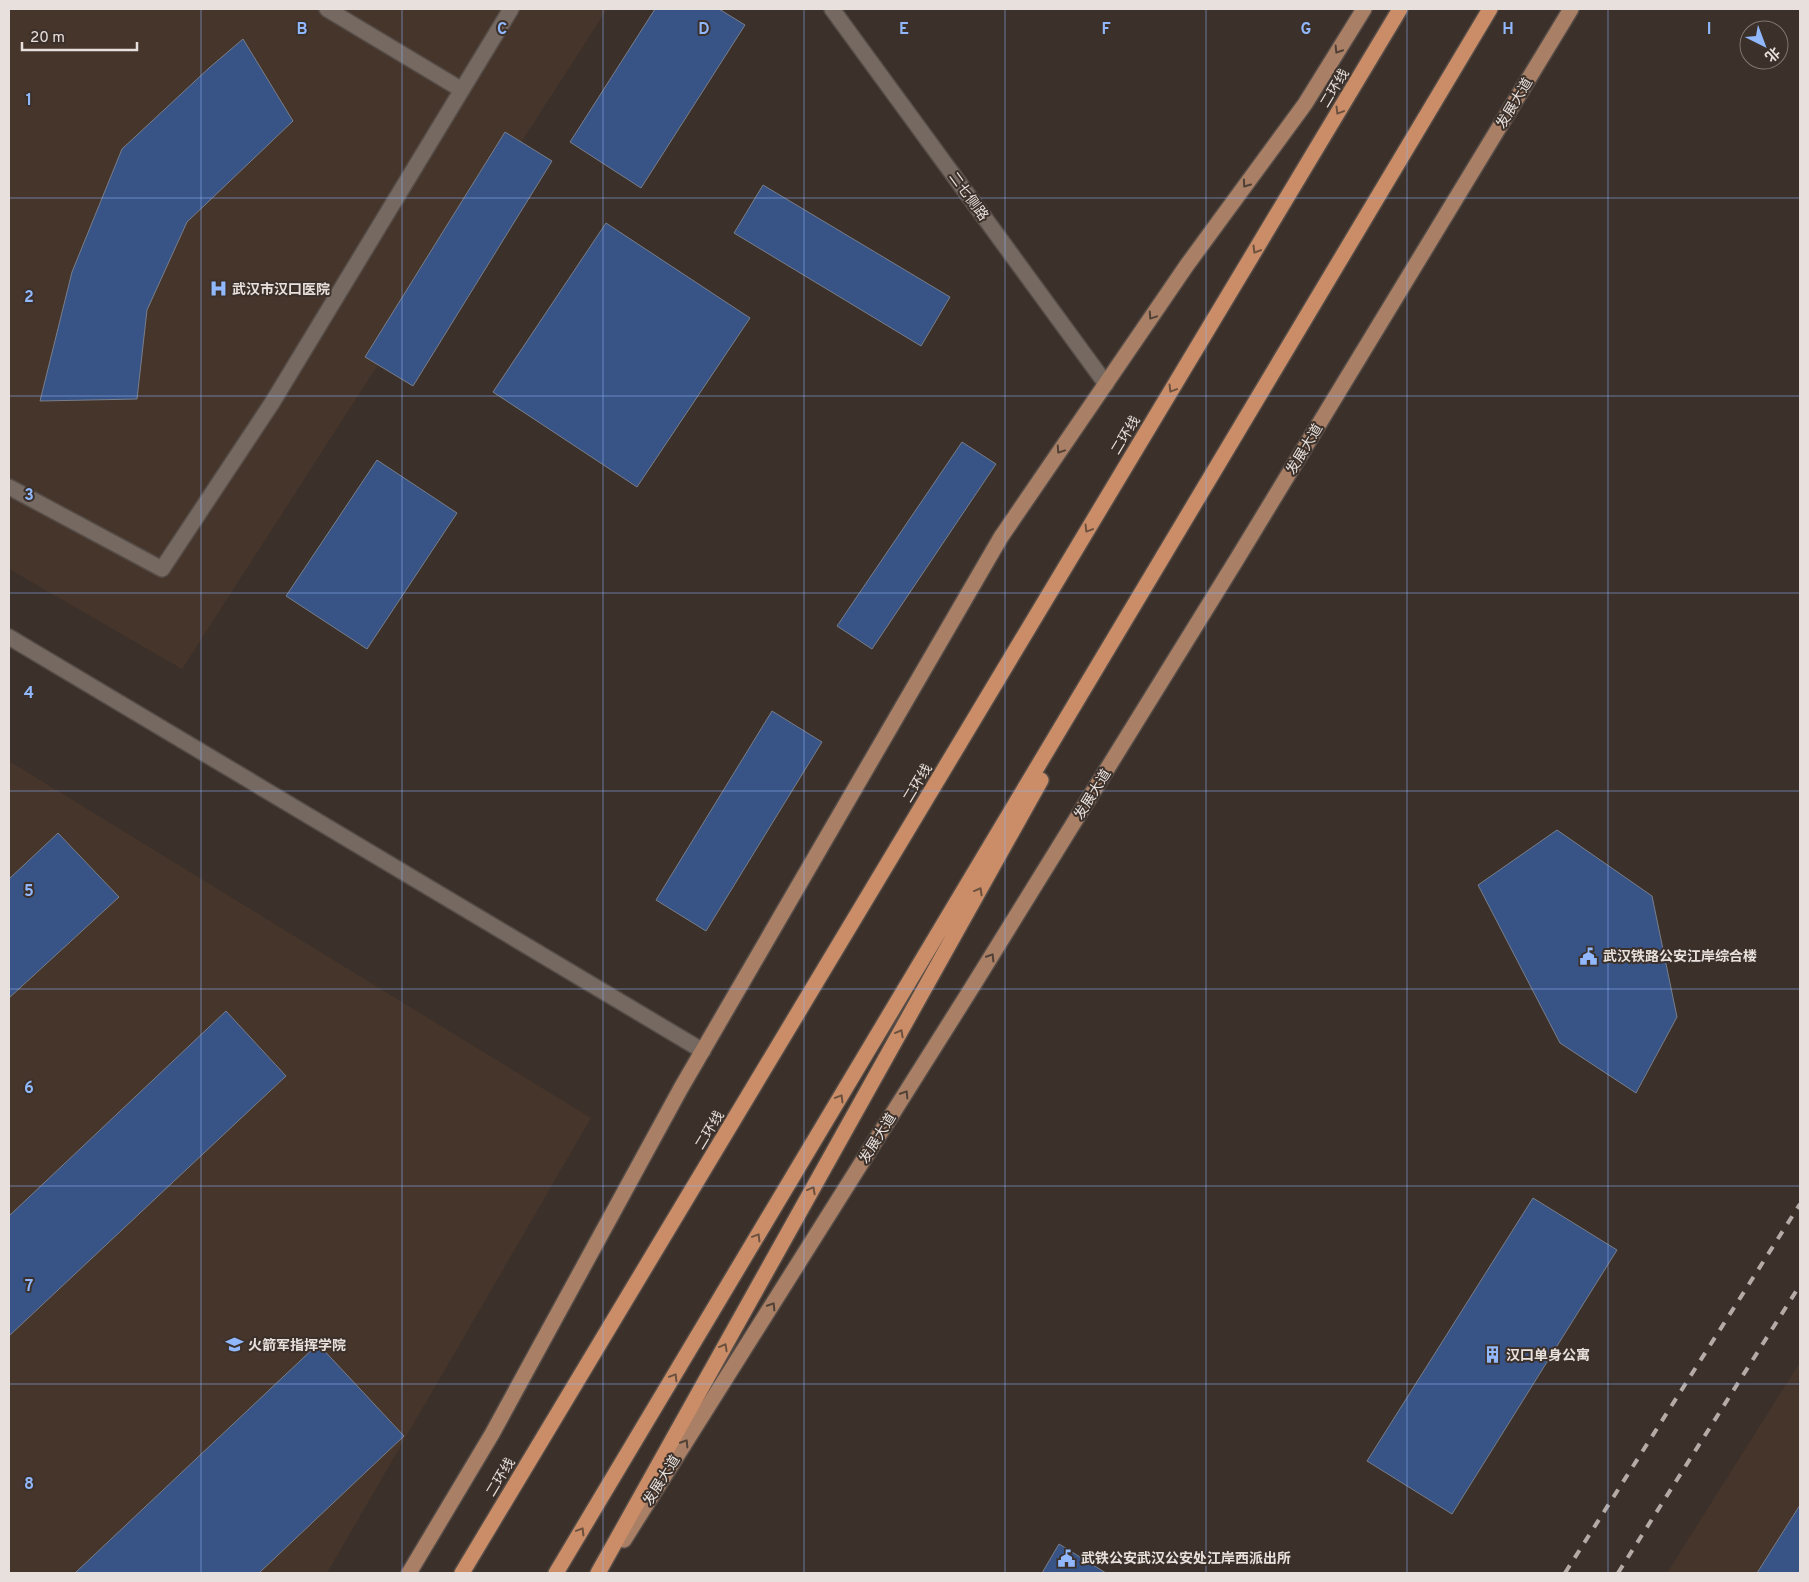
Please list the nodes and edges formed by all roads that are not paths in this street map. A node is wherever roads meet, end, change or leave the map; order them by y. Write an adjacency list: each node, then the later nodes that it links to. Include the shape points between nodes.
1 (327, 9): 8 (street)
2 (512, 9): 8 (street)
3 (832, 9): 9 (street, 二七侧路)
4 (1364, 9): 9 (main road, one-way to 9, via 1305,104 1187,264)
5 (1400, 9): 15 (highway, 二环线, one-way to 15)
6 (1490, 9): 10 (highway)
7 (1571, 9): 18 (main road, 发展大道, one-way to 7, via 1206,610)
8 (462, 90): 11 (street, via 272,402 162,569)
9 (1106, 384): 13 (main road, one-way to 13, via 1001,537)
10 (1212, 474): 16 (highway, one-way to 10); 17 (highway, one-way to 10)
11 (9, 487)
12 (9, 637): 13 (street)
13 (703, 1051): 14 (main road, via 492,1434)
14 (409, 1573)
15 (462, 1573)
16 (556, 1573)
17 (598, 1573)
18 (603, 1573)

